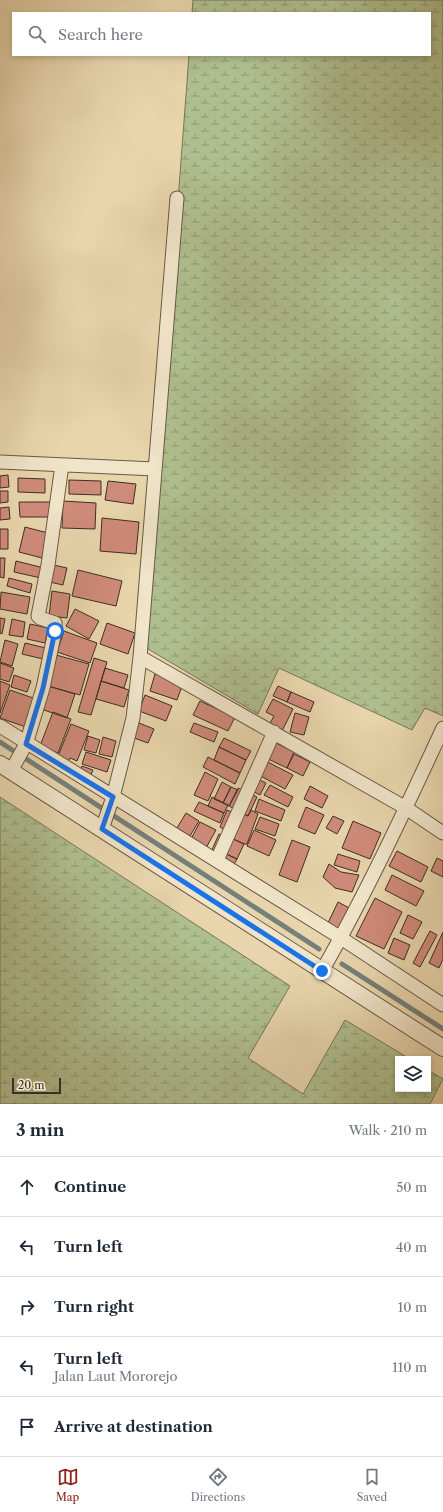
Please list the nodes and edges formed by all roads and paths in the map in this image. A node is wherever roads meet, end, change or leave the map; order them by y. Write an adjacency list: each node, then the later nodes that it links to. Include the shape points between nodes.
1 (177, 198): 4 (street)
2 (0, 462): 3 (street)
3 (62, 465): 4 (street); 9 (street, via 38,616 55,623 55,631 43,688)
4 (155, 469): 5 (street)
5 (140, 657): 8 (street); 11 (street, via 133,718)
6 (0, 726): 9 (street)
7 (443, 728): 12 (street)
8 (274, 732): 12 (street); 15 (street)
9 (25, 746): 10 (street); 11 (street)
10 (8, 767): 13 (street)
11 (112, 799): 13 (street); 15 (street)
12 (406, 808): 14 (street); 16 (street)
13 (104, 823): 17 (street)
14 (443, 833)
15 (217, 860): 16 (street)
16 (341, 938): 17 (street); 18 (street)
17 (322, 971): 19 (street)
18 (443, 1005)
19 (443, 1048)

